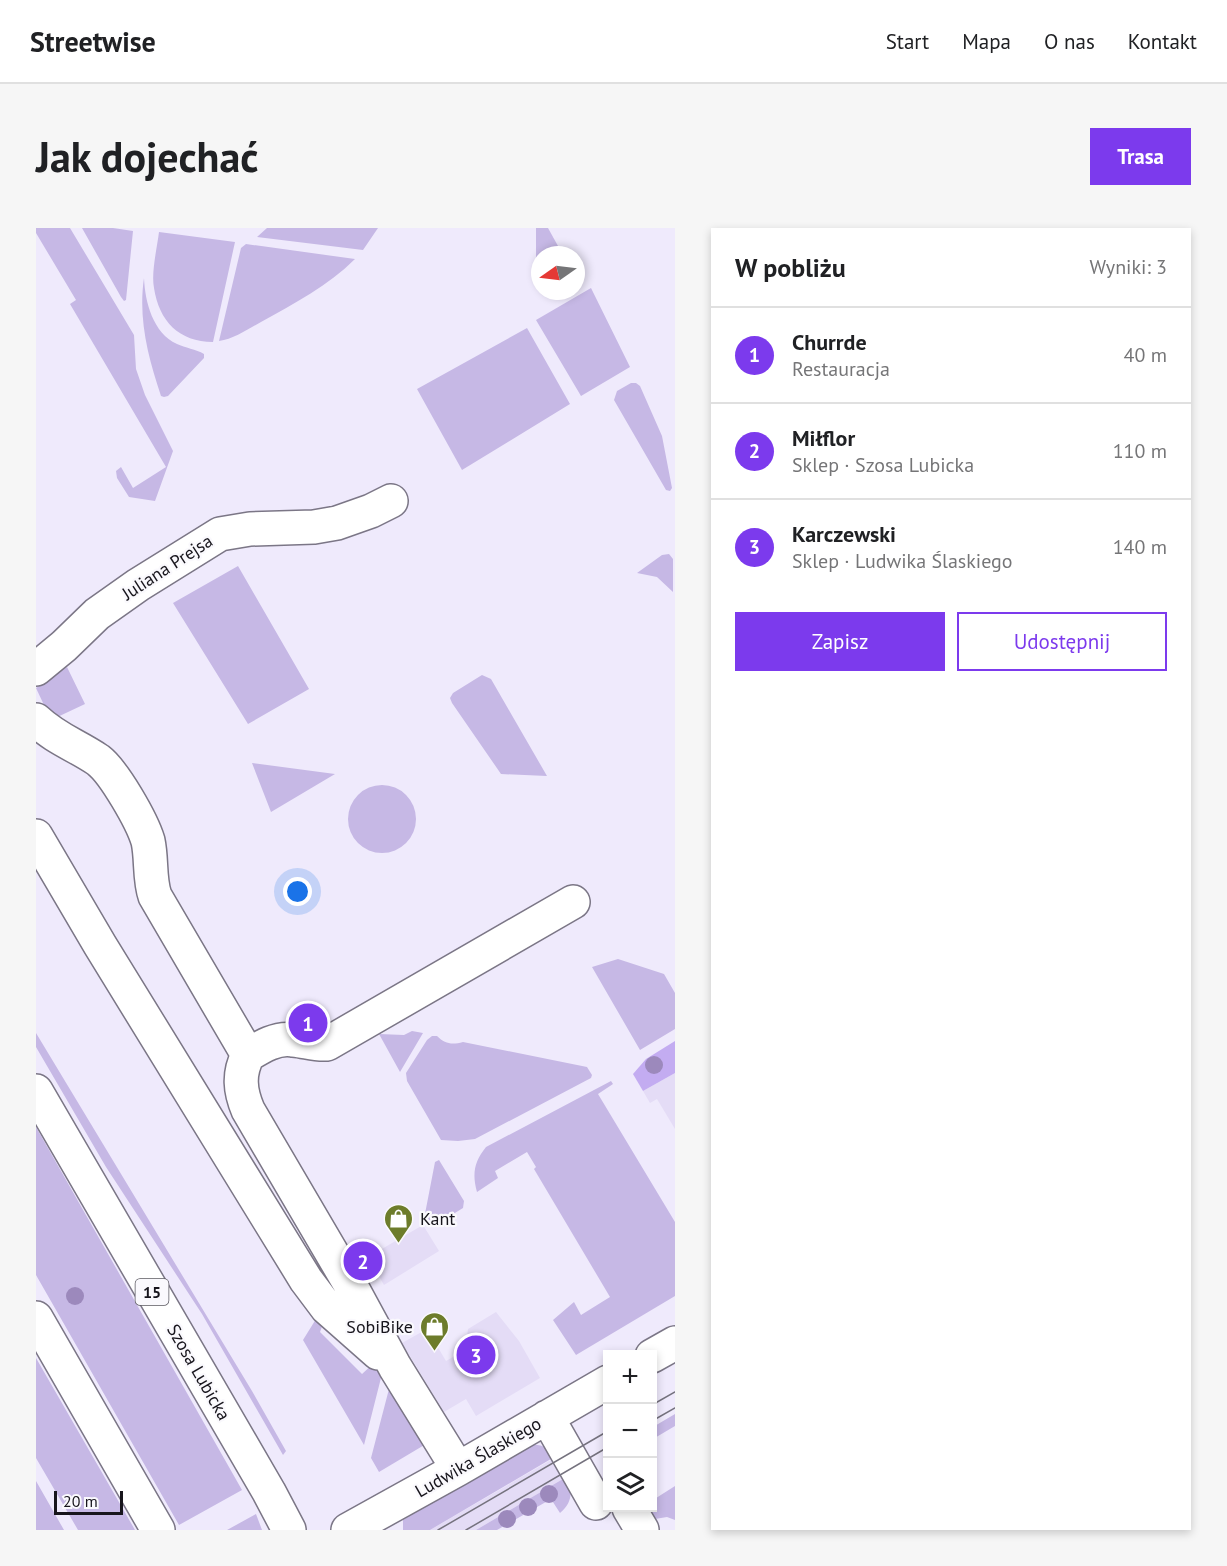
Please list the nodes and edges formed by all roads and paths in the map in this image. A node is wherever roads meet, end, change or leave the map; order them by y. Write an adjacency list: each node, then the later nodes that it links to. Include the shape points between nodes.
1 (391, 501): 2 (street, Juliana Prejsa, via 337,523 219,534 97,614)
2 (36, 669)
3 (36, 720): 6 (street, via 56,737 97,759 112,774 144,830 155,896)
4 (36, 836): 11 (street, via 306,1280 327,1308)
5 (573, 902): 6 (street, via 327,1044 287,1039)
6 (248, 1055): 11 (street, via 240,1077 248,1110)
7 (36, 1091): 18 (street, Szosa Lubicka / 15)
8 (36, 1318): 17 (street)
9 (675, 1343): 10 (street)
10 (657, 1353)
11 (395, 1368): 14 (street)
12 (603, 1385): 13 (street, Ludwika Ślaskiego)
13 (547, 1417): 14 (street, Ludwika Ślaskiego); 15 (street)
14 (458, 1469): 19 (street, Ludwika Ślaskiego)
15 (596, 1503)
16 (631, 1512): 20 (street)
17 (158, 1530)
18 (289, 1530)
19 (348, 1530)
20 (642, 1530)

